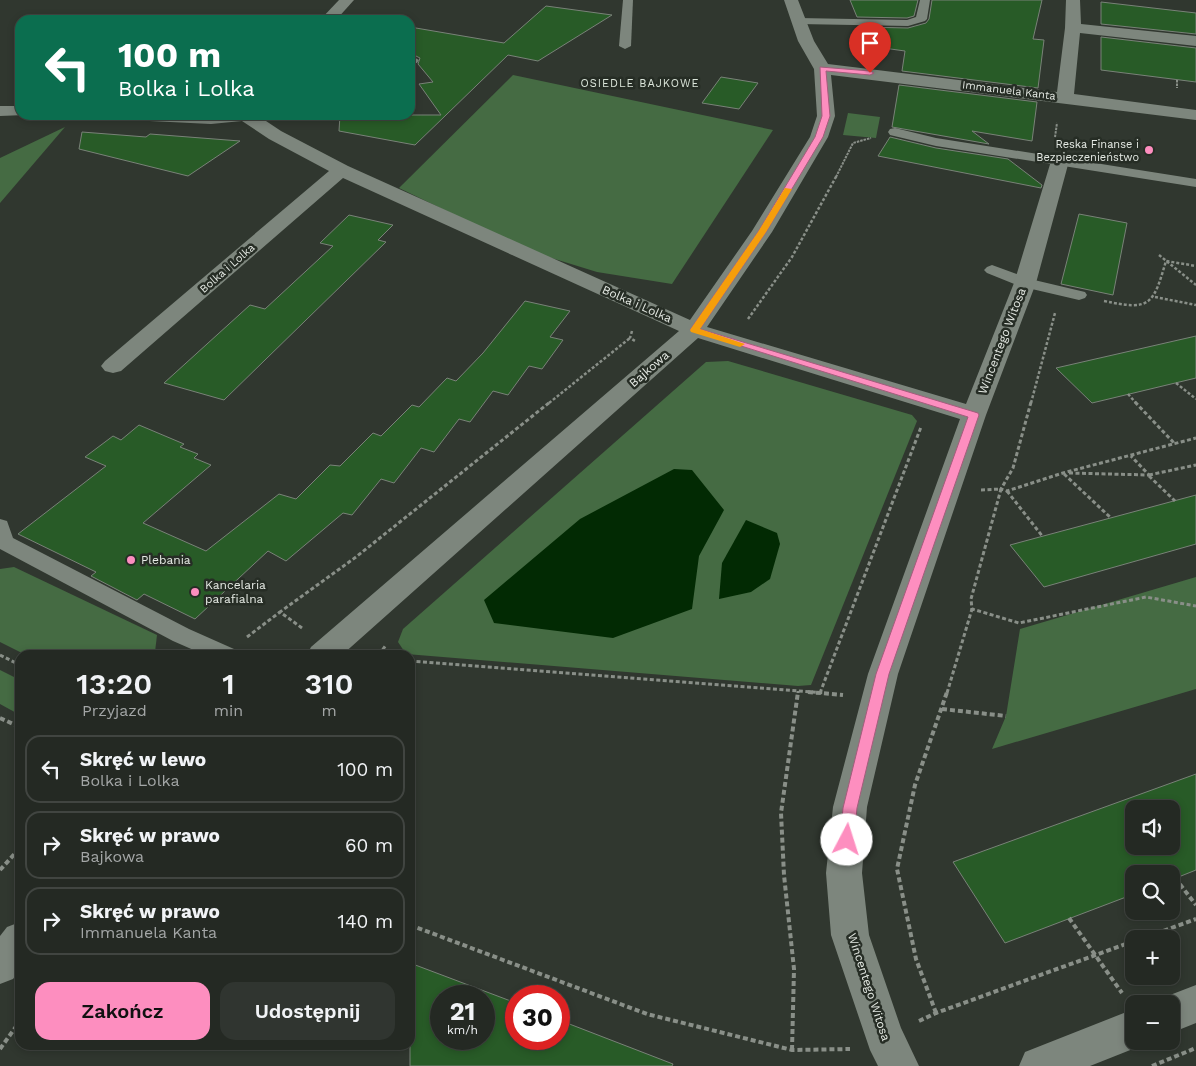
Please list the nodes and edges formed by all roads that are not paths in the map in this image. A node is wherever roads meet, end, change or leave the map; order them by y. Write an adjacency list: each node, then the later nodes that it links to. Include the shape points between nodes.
1 (347, 0): 6 (street)
2 (628, 0): 9 (lane)
3 (925, 0): 5 (lane, via 921,19 908,23)
4 (1073, 0): 7 (street)
5 (795, 10): 10 (street, Bajkowa, via 806,41)
6 (333, 15)
7 (1073, 28): 8 (street); 11 (street)
8 (1196, 41)
9 (625, 46)
10 (822, 69): 11 (street, Immanuela Kanta); 23 (street, Bajkowa, via 826,116 819,137 762,232)
11 (1065, 98): 14 (street, Immanuela Kanta)
12 (0, 111): 13 (street)
13 (15, 111)
14 (1196, 115)
15 (252, 120): 18 (street, Bolka i Lolka)
16 (896, 132): 17 (lane, via 936,142)
17 (1060, 161): 19 (lane); 21 (street, Wincentego Witosa)
18 (341, 170): 23 (street, Bolka i Lolka); 24 (street, Bolka i Lolka)
19 (1196, 183)
20 (992, 270): 21 (lane)
21 (1025, 282): 22 (lane); 25 (street, Wincentego Witosa)
22 (1079, 295)
23 (694, 330): 25 (street, Bolka i Lolka); 28 (street, Bajkowa)
24 (113, 366)
25 (974, 415): 34 (street, Wincentego Witosa, via 876,699 850,808 844,872 850,936 884,1036)
26 (0, 526): 27 (lane, via 4,542)
27 (214, 650)
28 (328, 650)
29 (15, 946): 30 (street)
30 (0, 966)
31 (1196, 1004): 32 (street)
32 (1180, 1010)
33 (1125, 1014): 35 (street)
34 (899, 1066)
35 (1039, 1066)

